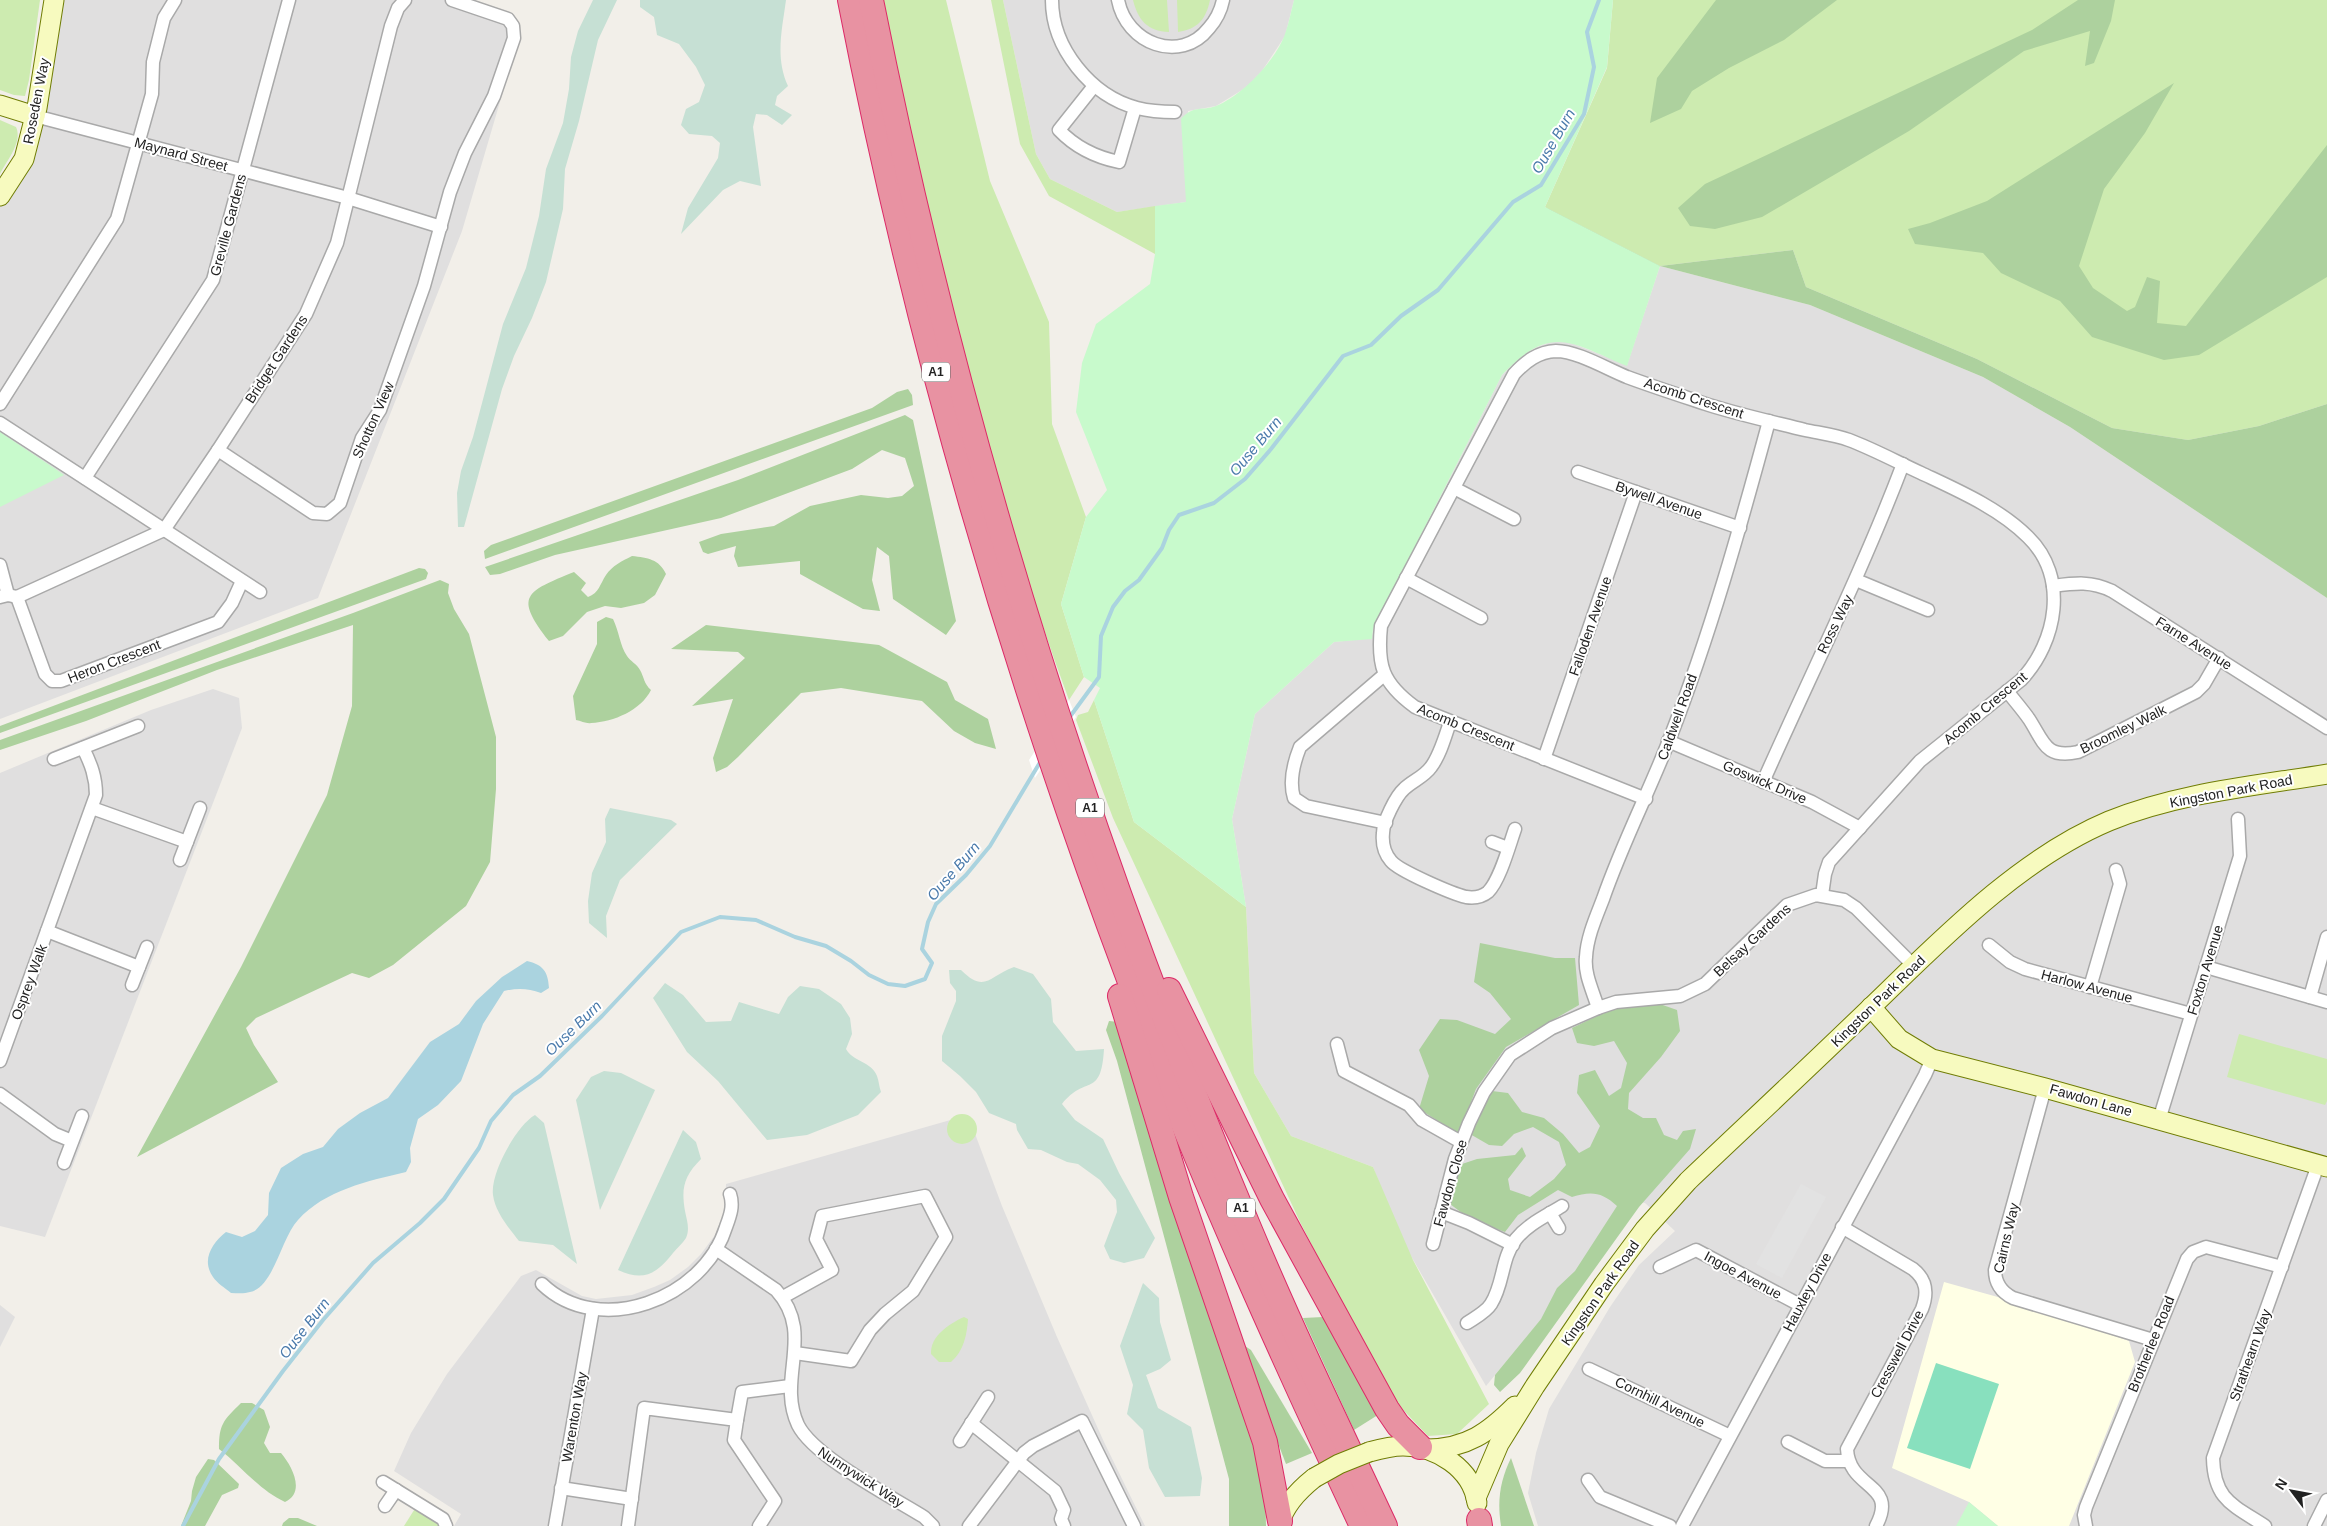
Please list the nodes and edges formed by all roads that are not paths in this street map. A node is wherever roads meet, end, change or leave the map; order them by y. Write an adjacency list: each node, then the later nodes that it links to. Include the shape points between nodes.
1 (54, 0): 15 (street, Roseden Way)
2 (174, 0): 16 (street, via 164,18 153,62 152,94)
3 (289, 0): 17 (street, Greville Gardens)
4 (405, 0): 19 (street, Bridget Gardens, via 391,26)
5 (452, 0): 20 (street, via 508,19 513,26 514,38 494,96 465,153)
6 (850, 0): 48 (highway, A1, via 929,347 1006,622)
7 (871, 0): 48 (highway, A1, via 896,122 950,343 1024,606)
8 (1052, 0): 11 (street, via 1065,47 1078,69)
9 (1118, 0): 10 (street, via 1122,15 1133,30 1150,43 1173,48 1193,42 1205,33 1215,20)
10 (1223, 0)
11 (1094, 86): 13 (street); 13 (street, via 1060,130 1072,144 1101,158 1119,162)
12 (0, 105): 15 (street)
13 (1135, 108): 14 (street)
14 (1175, 112)
15 (35, 116): 16 (street, Maynard Street); 18 (street, Roseden Way, via 24,159)
16 (139, 143): 17 (street, Maynard Street); 21 (street, via 117,219)
17 (242, 170): 19 (street, Maynard Street); 27 (street, Greville Gardens, via 213,280)
18 (0, 196)
19 (348, 198): 20 (street, Maynard Street); 24 (street, Bridget Gardens, via 336,243 306,314)
20 (441, 227): 24 (street, Shotton View, via 424,286 380,410 362,438 340,503 327,514 313,513)
21 (0, 404)
22 (1769, 422): 25 (street, Acomb Crescent, via 1848,440); 28 (street, Acomb Crescent, via 1627,377 1570,353 1540,354 1514,374); 31 (street, Caldwell Road)
23 (0, 423): 27 (street)
24 (218, 450): 32 (street, Bridget Gardens)
25 (1903, 464): 35 (street, Ross Way); 37 (street, Acomb Crescent, via 1965,494 2029,537 2041,555)
26 (1578, 472): 29 (street, Bywell Avenue)
27 (84, 478): 32 (street)
28 (1454, 488): 30 (street); 34 (street, Acomb Crescent)
29 (1636, 492): 31 (street, Bywell Avenue); 52 (street, Falloden Avenue)
30 (1514, 519)
31 (1740, 528): 49 (street, Caldwell Road)
32 (164, 530): 36 (street); 39 (street)
33 (0, 565): 39 (street, Heron Crescent)
34 (1406, 578): 41 (street); 43 (street, Acomb Crescent, via 1381,626 1378,651)
35 (1856, 580): 40 (street); 54 (street, Ross Way)
36 (242, 581): 38 (street); 39 (street, Heron Crescent, via 218,622 52,682 45,674)
37 (2053, 586): 42 (street, Farne Avenue, via 2097,584); 44 (street, Acomb Crescent, via 2054,612 2042,651 2033,667)
38 (260, 592)
39 (8, 596)
40 (1928, 610)
41 (1481, 618)
42 (2219, 658): 44 (street, Broomley Walk, via 2196,692 2078,752 2064,755 2046,746); 47 (street, Farne Avenue)
43 (1384, 675): 45 (street, Acomb Crescent, via 1399,696 1415,707); 59 (street, via 1300,747 1291,790 1294,798 1306,806)
44 (2007, 691): 60 (street, Acomb Crescent, via 1920,761)
45 (1450, 722): 52 (street, Acomb Crescent); 59 (street, via 1432,766 1403,790)
46 (138, 726): 50 (street)
47 (2327, 728)
48 (1054, 736): 67 (highway, A1)
49 (1668, 741): 54 (street, Goswick Drive); 55 (street, Caldwell Road)
50 (83, 748): 51 (street); 56 (street, Osprey Walk, via 96,780)
51 (54, 759)
52 (1544, 759): 55 (street, Acomb Crescent)
53 (2327, 774): 74 (street, Kingston Park Road, via 2190,797 2109,821 2036,862 1972,912)
54 (1763, 782): 60 (street, Goswick Drive, via 1812,802)
55 (1646, 799): 80 (street, Caldwell Road, via 1612,873 1586,956 1587,974)
56 (92, 808): 62 (street); 69 (street, Osprey Walk)
57 (200, 808): 62 (street)
58 (2238, 819): 75 (street, Foxton Avenue, via 2240,856)
59 (1386, 823): 64 (street, via 1382,840 1391,862 1467,897 1487,893 1494,884)
60 (1860, 828): 68 (street, Acomb Crescent, via 1829,862)
61 (1515, 829): 64 (street)
62 (187, 842): 65 (street)
63 (1492, 842): 64 (street)
64 (1508, 848)
65 (180, 860)
66 (2116, 870): 77 (street, via 2120,884)
67 (1104, 884): 121 (highway, A1, via 1387,1409 1398,1425); 132 (highway, A1, via 1118,988 1181,1197 1265,1442); 142 (highway, A1, via 1183,1123 1278,1347); 143 (highway, A1, via 1244,1217)
68 (1822, 895): 74 (street, Belsay Gardens, via 1844,900 1856,908); 80 (street, Belsay Gardens, via 1787,905 1694,991 1680,996 1616,1002)
69 (47, 931): 73 (street, Osprey Walk); 85 (street, Osprey Walk)
70 (2327, 936): 78 (street)
71 (1989, 945): 77 (street, Harlow Avenue, via 2025,969)
72 (147, 947): 73 (street)
73 (139, 966): 76 (street)
74 (1914, 966): 81 (street, Kingston Park Road)
75 (2206, 967): 78 (street); 82 (street, Foxton Avenue)
76 (132, 985)
77 (2090, 987): 82 (street, Harlow Avenue)
78 (2310, 997): 79 (street)
79 (2327, 1002)
80 (1598, 1008): 91 (street, Fawdon Close, via 1552,1028 1510,1055 1484,1092)
81 (1871, 1008): 84 (street, Fawdon Lane, via 1899,1039); 114 (street, Kingston Park Road, via 1688,1181 1645,1229)
82 (2191, 1014): 89 (street, Foxton Avenue)
83 (1337, 1044): 91 (street, via 1344,1070 1409,1105 1422,1120)
84 (1932, 1059): 86 (street, Fawdon Lane); 98 (street, Hauxley Drive)
85 (0, 1061)
86 (2045, 1088): 89 (street, Fawdon Lane); 110 (street, Cairns Way, via 1995,1270 1997,1284 2013,1298)
87 (0, 1094): 90 (street, via 55,1134)
88 (82, 1116): 90 (street)
89 (2159, 1120): 93 (street, Fawdon Lane)
90 (72, 1141): 92 (street)
91 (1461, 1142): 96 (street, Fawdon Close)
92 (64, 1162)
93 (2322, 1166): 104 (street, Strathearn Way)
94 (730, 1194): 102 (street, via 731,1212)
95 (1562, 1206): 97 (street)
96 (1441, 1212): 100 (street, Fawdon Close); 101 (street)
97 (1550, 1213): 99 (street); 101 (street, via 1527,1227)
98 (1842, 1227): 107 (street, Hauxley Drive); 123 (street, Cresswell Drive, via 1914,1268 1921,1275 1927,1295 1847,1449)
99 (1559, 1228)
100 (1433, 1244)
101 (1512, 1245): 109 (street, via 1491,1304)
102 (716, 1249): 106 (street, Nunnywick Way, via 767,1282); 108 (street, via 689,1278 655,1301 624,1309)
103 (1660, 1267): 107 (street, Ingoe Avenue, via 1696,1250)
104 (2282, 1267): 110 (street, Brotherlee Road, via 2214,1247 2199,1248 2182,1268); 133 (street, Strathearn Way, via 2212,1458 2213,1473 2222,1494)
105 (542, 1284): 108 (street, via 560,1297)
106 (783, 1297): 111 (street, Nunnywick Way, via 795,1327); 111 (street, via 832,1270 816,1239 822,1216 925,1196 946,1237 913,1291 870,1330 851,1360)
107 (1800, 1305): 118 (street, Hauxley Drive)
108 (593, 1309): 126 (street, Warenton Way)
109 (1467, 1322)
110 (2153, 1340): 147 (street, Brotherlee Road, via 2086,1507)
111 (795, 1353): 113 (street, Nunnywick Way)
112 (1589, 1368): 118 (street, Cornhill Avenue)
113 (790, 1386): 116 (street, via 742,1392); 138 (street, Nunnywick Way, via 798,1425 814,1446)
114 (1535, 1386): 121 (street, Kingston Park Road, via 1506,1415 1475,1438 1461,1445); 131 (street, Kingston Park Road, via 1499,1444)
115 (988, 1397): 117 (street)
116 (737, 1420): 128 (street, via 644,1408); 137 (street, via 734,1440 775,1500)
117 (972, 1423): 119 (street); 122 (street)
118 (1730, 1436): 145 (street, Hauxley Drive)
119 (960, 1441)
120 (1788, 1442): 123 (street, via 1825,1461)
121 (1423, 1448): 131 (street, via 1440,1454 1468,1480); 132 (street, Kingston Park Road, bridge, via 1402,1446 1369,1452 1339,1464 1314,1478 1295,1497)
122 (1018, 1460): 139 (street); 140 (street, via 1055,1491 1064,1510 1061,1519); 141 (street, via 1033,1446 1082,1422)
123 (1848, 1461): 146 (street, via 1882,1498 1884,1506)
124 (1588, 1480): 144 (street, via 1600,1497)
125 (383, 1482): 127 (street)
126 (561, 1488): 128 (street); 135 (street, Warenton Way)
127 (396, 1490): 130 (street); 134 (street, via 443,1519)
128 (632, 1499): 136 (street)
129 (2327, 1500): 148 (street)
130 (385, 1506)
131 (1479, 1517)
132 (1280, 1524)
133 (2259, 1525)
134 (446, 1526)
135 (554, 1526)
136 (628, 1526)
137 (759, 1526)
138 (933, 1526)
139 (969, 1526)
140 (1064, 1526)
141 (1134, 1526)
142 (1362, 1526)
143 (1385, 1526)
144 (1670, 1526)
145 (1682, 1526)
146 (1876, 1526)
147 (2086, 1526)
148 (2314, 1526)

